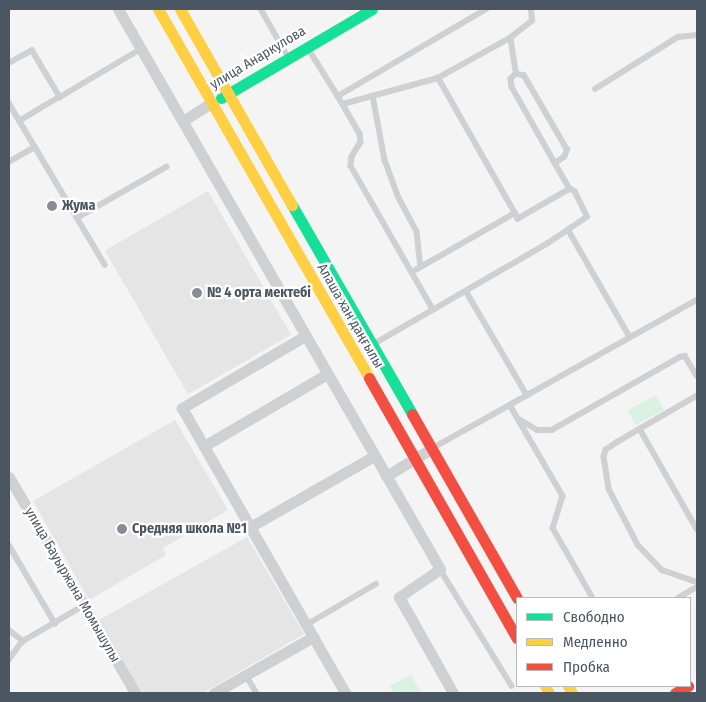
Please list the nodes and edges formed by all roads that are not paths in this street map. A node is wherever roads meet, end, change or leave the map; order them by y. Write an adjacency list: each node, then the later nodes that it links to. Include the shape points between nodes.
1 (118, 9): 11 (street)
2 (158, 9): 22 (main road, Алаша хан даңғылы)
3 (180, 9): 17 (main road, Алаша хан даңғылы)
4 (261, 9): 12 (lane)
5 (372, 9): 10 (main road, улица Анаркулова)
6 (486, 9): 18 (lane)
7 (531, 9): 9 (lane, via 532,21)
8 (697, 34): 16 (lane, via 678,37)
9 (510, 38): 14 (lane); 15 (lane)
10 (307, 46): 12 (main road, улица Анаркулова); 18 (lane)
11 (141, 49): 20 (lane); 25 (street)
12 (289, 58): 17 (main road, улица Анаркулова)
13 (9, 63): 20 (lane, via 32,50)
14 (516, 74): 28 (lane, via 510,79 510,85); 28 (lane, via 522,74 526,79 567,150 564,157)
15 (438, 78): 19 (lane); 31 (lane)
16 (595, 89)
17 (228, 94): 22 (main road, улица Анаркулова); 42 (main road, Алаша хан даңғылы)
18 (338, 96): 23 (lane)
19 (373, 96): 23 (lane); 35 (lane, via 385,160 398,196 417,231)
20 (60, 98): 24 (lane)
21 (9, 103): 24 (lane)
22 (212, 103): 25 (street); 53 (main road, Алаша хан даңғылы)
23 (343, 104): 36 (lane, via 360,134 361,142 352,157 351,166)
24 (20, 121): 26 (lane)
25 (183, 121): 40 (street)
26 (35, 147): 27 (lane); 32 (lane)
27 (9, 162)
28 (555, 163): 30 (lane)
29 (166, 167): 32 (lane)
30 (570, 189): 31 (lane, via 518,219); 33 (lane, via 576,192 587,217)
31 (515, 213): 35 (lane)
32 (77, 218): 34 (lane)
33 (569, 231): 37 (lane); 41 (lane)
34 (104, 265)
35 (421, 267): 36 (lane)
36 (412, 272): 39 (lane)
37 (466, 291): 39 (lane); 45 (lane)
38 (697, 300): 41 (lane)
39 (433, 309): 42 (lane)
40 (306, 336): 43 (street); 50 (street, via 182,408)
41 (630, 337): 45 (lane)
42 (372, 345): 51 (main road, Алаша хан даңғылы)
43 (327, 374): 50 (street); 52 (street)
44 (697, 376): 48 (lane, via 685,356 680,356 552,430 537,430)
45 (526, 395): 47 (lane)
46 (697, 396): 49 (lane)
47 (510, 405): 48 (lane); 51 (lane)
48 (517, 418): 64 (lane, via 563,496 553,528)
49 (640, 430): 57 (lane); 60 (lane, via 606,450 604,470 609,489 638,545 662,570)
50 (204, 446): 56 (street)
51 (431, 449): 53 (street); 63 (main road, Алаша хан даңғылы)
52 (374, 456): 55 (street); 56 (street)
53 (415, 458): 55 (street); 70 (main road, Алаша хан даңғылы)
54 (9, 476): 66 (street, улица Бауыржана Момышулы)
55 (386, 476): 59 (street)
56 (250, 527): 68 (street)
57 (697, 530)
58 (9, 545): 67 (lane)
59 (440, 569): 75 (lane); 80 (street, via 399,597)
60 (697, 582)
61 (376, 584): 68 (lane)
62 (697, 587): 65 (lane)
63 (516, 597)
64 (592, 597)
65 (680, 597)
66 (83, 606): 67 (lane); 76 (street, улица Бауыржана Момышулы)
67 (54, 623): 72 (lane)
68 (306, 625): 71 (street)
69 (9, 630): 72 (lane)
70 (516, 636)
71 (313, 637): 74 (street); 79 (street)
72 (23, 641): 73 (lane)
73 (9, 660)
74 (246, 675): 77 (street); 78 (lane)
75 (512, 686)
76 (135, 693)
77 (214, 693)
78 (257, 693)
79 (345, 693)
80 (453, 693)

